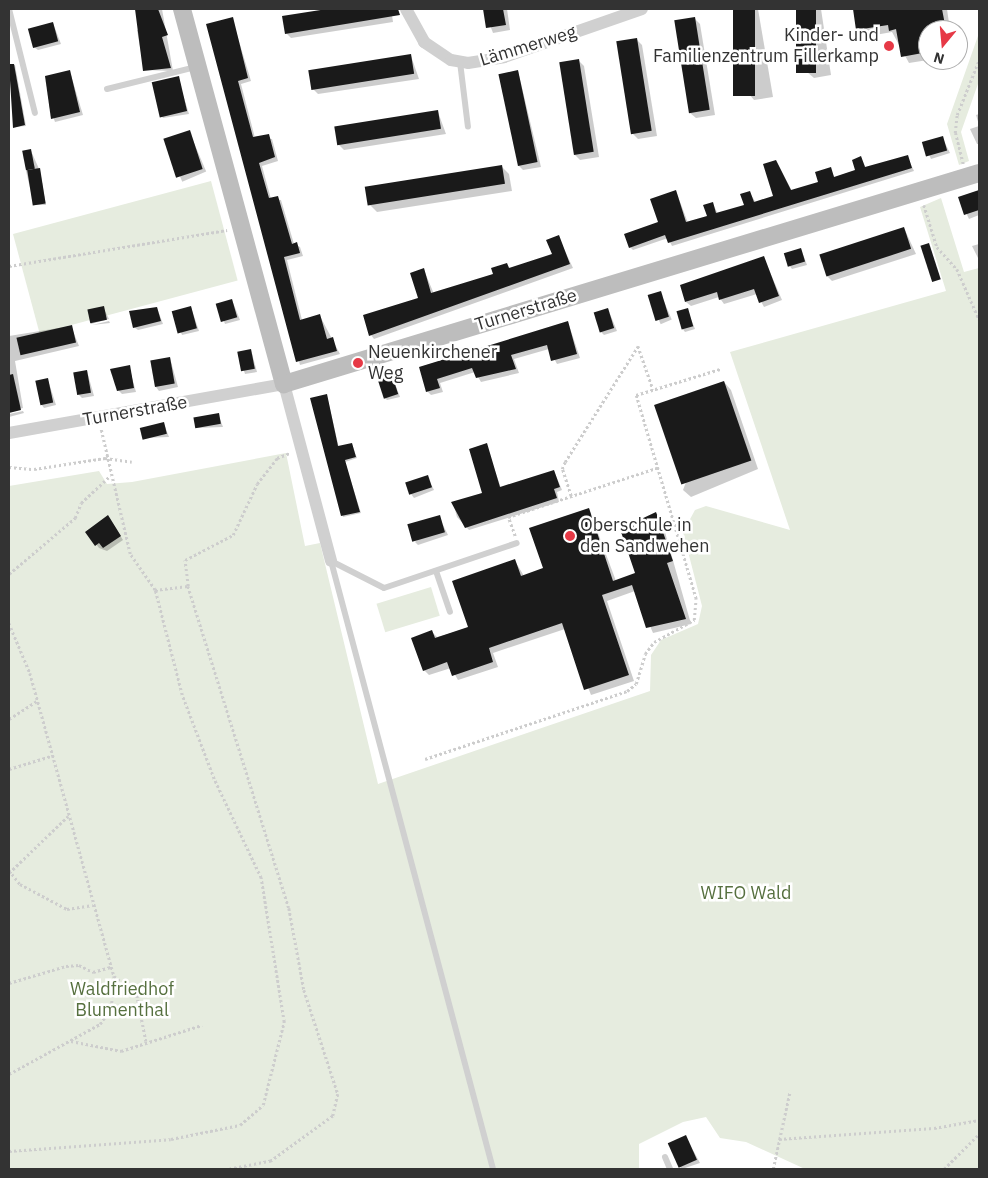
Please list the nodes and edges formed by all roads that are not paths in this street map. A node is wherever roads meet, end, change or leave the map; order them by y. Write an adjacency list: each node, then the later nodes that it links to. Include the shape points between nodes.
1 (10, 9): 8 (lane)
2 (182, 9): 6 (street)
3 (406, 9): 5 (street, Lämmerweg, via 424,42)
4 (642, 9): 5 (street, Lämmerweg, via 504,57)
5 (460, 62): 9 (lane)
6 (197, 66): 7 (lane); 11 (street)
7 (107, 89)
8 (35, 113)
9 (468, 127)
10 (973, 176): 11 (street, Turnerstraße)
11 (284, 384): 12 (street, Turnerstraße); 14 (street)
12 (9, 433)
13 (517, 543): 15 (lane)
14 (332, 561): 15 (lane, via 384,588); 18 (lane, via 380,754)
15 (436, 570): 16 (lane)
16 (450, 612)
17 (665, 1157): 19 (lane)
18 (493, 1169)
19 (670, 1169)

